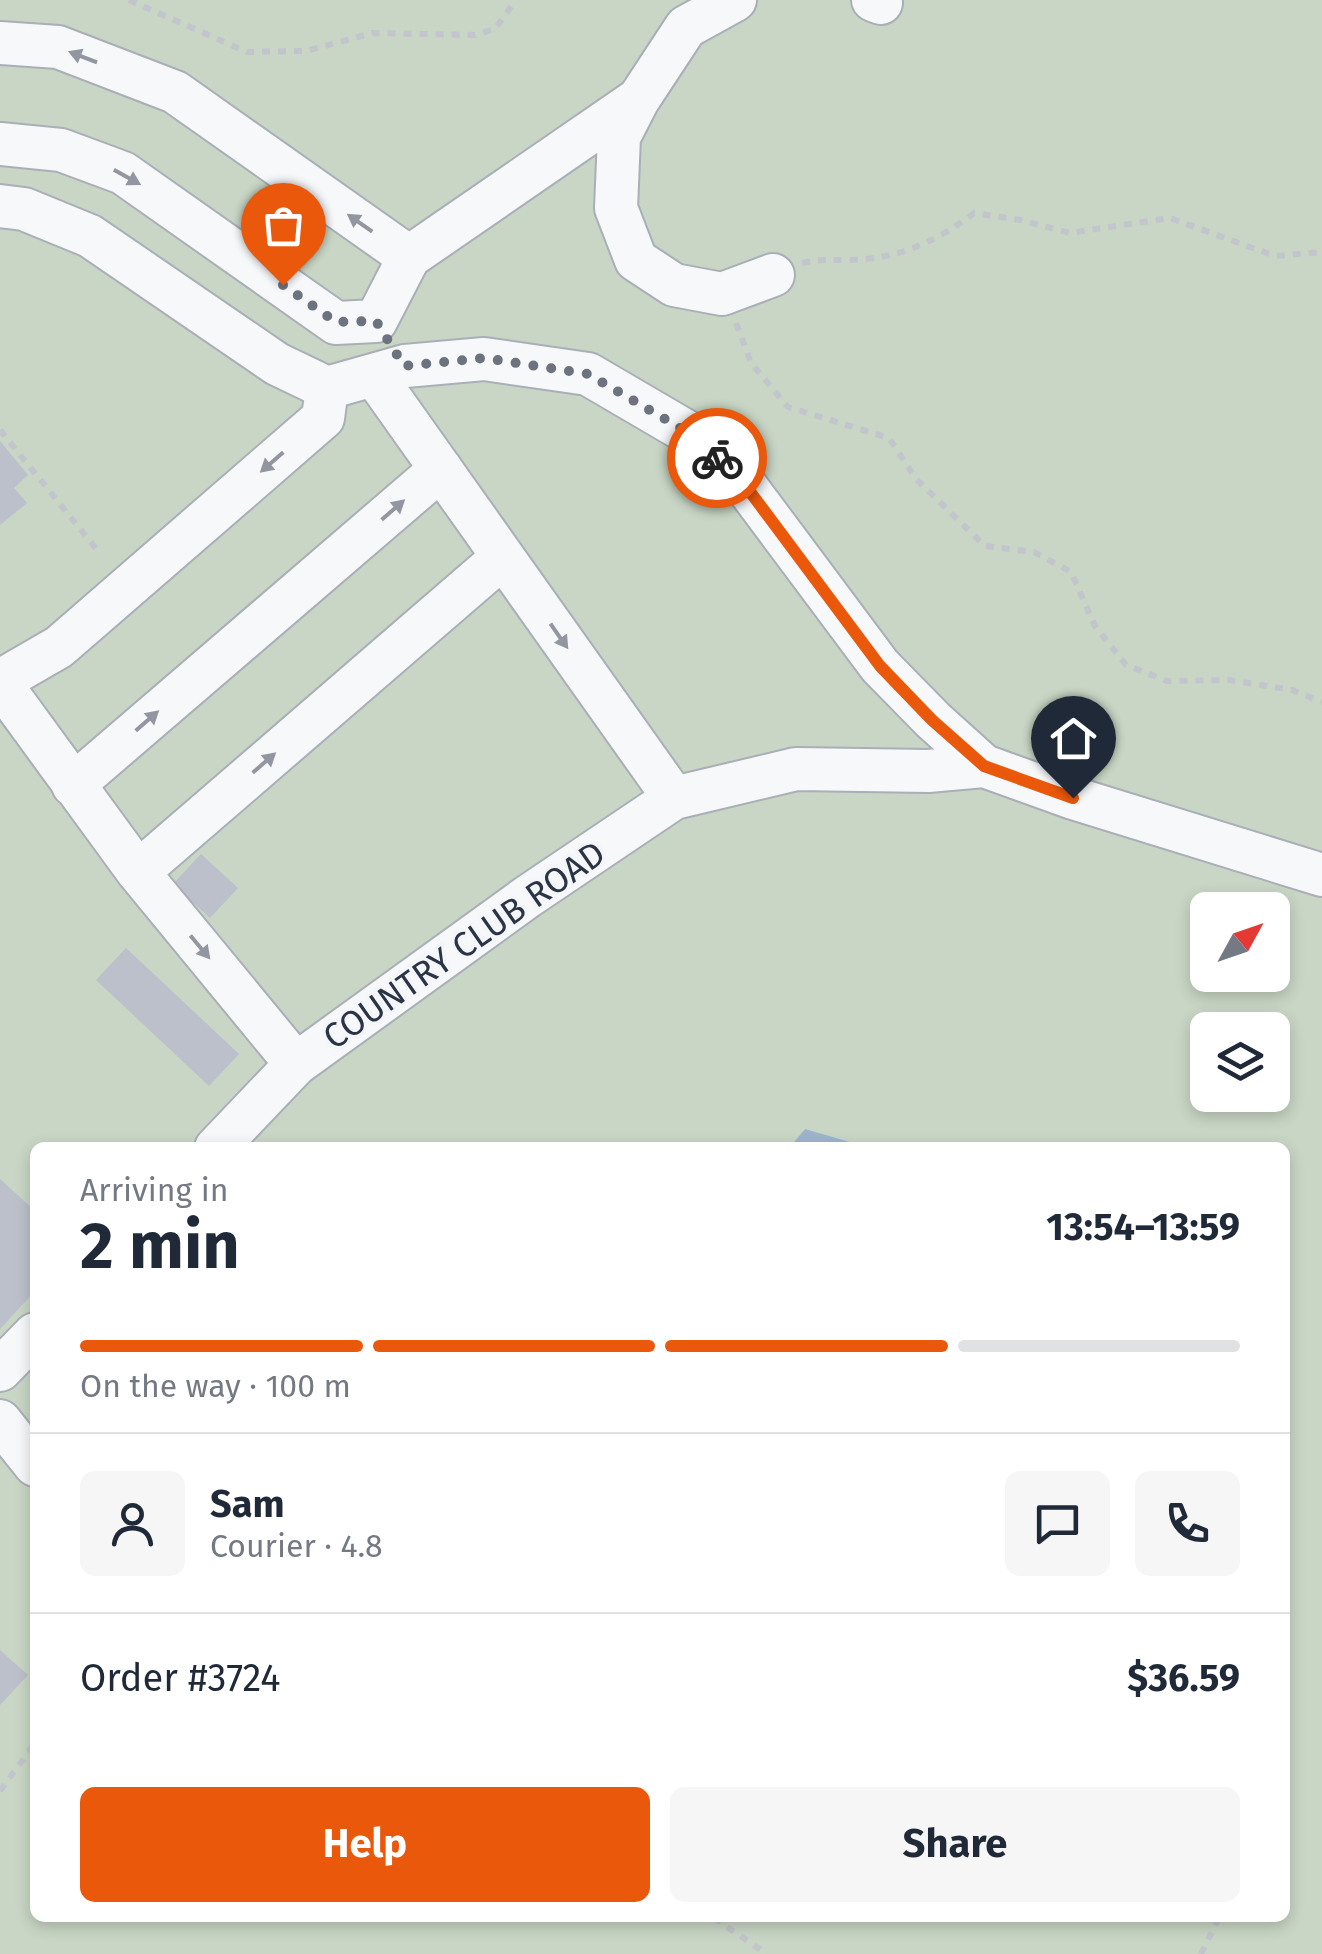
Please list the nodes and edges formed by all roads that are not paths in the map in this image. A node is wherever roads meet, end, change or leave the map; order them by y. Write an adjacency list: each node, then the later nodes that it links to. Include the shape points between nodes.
1 (735, 0): 3 (street, via 686,27)
2 (0, 42): 6 (street, one-way to 2, via 175,92 58,47)
3 (638, 100): 6 (street); 7 (street, via 619,137 616,208 636,260 674,285 722,294)
4 (0, 144): 8 (street, one-way to 8, via 60,150 123,173 336,322)
5 (0, 206): 10 (street, via 90,236 277,364)
6 (410, 258): 8 (street)
7 (773, 274)
8 (376, 321): 9 (street)
9 (389, 371): 10 (street, COUNTRY CLUB ROAD); 11 (street); 14 (street, COUNTRY CLUB ROAD, via 484,358 588,374 694,436 745,485 880,666)
10 (328, 388): 13 (street, one-way to 13, via 323,418 59,647)
11 (441, 469): 12 (street); 15 (street, one-way to 11)
12 (503, 557): 16 (street, one-way to 16); 17 (street, one-way to 12)
13 (0, 682): 15 (street, COUNTRY CLUB ROAD)
14 (984, 766): 16 (street, COUNTRY CLUB ROAD, via 796,769); 18 (street, COUNTRY CLUB ROAD)
15 (72, 785): 17 (street, COUNTRY CLUB ROAD)
16 (674, 798): 19 (street, COUNTRY CLUB ROAD)
17 (138, 872): 19 (street, COUNTRY CLUB ROAD, one-way to 19)
18 (1322, 875)
19 (296, 1064): 20 (street)
20 (222, 1142)
21 (30, 1339): 22 (street)
22 (0, 1370)
23 (0, 1421): 24 (street)
24 (30, 1458)

